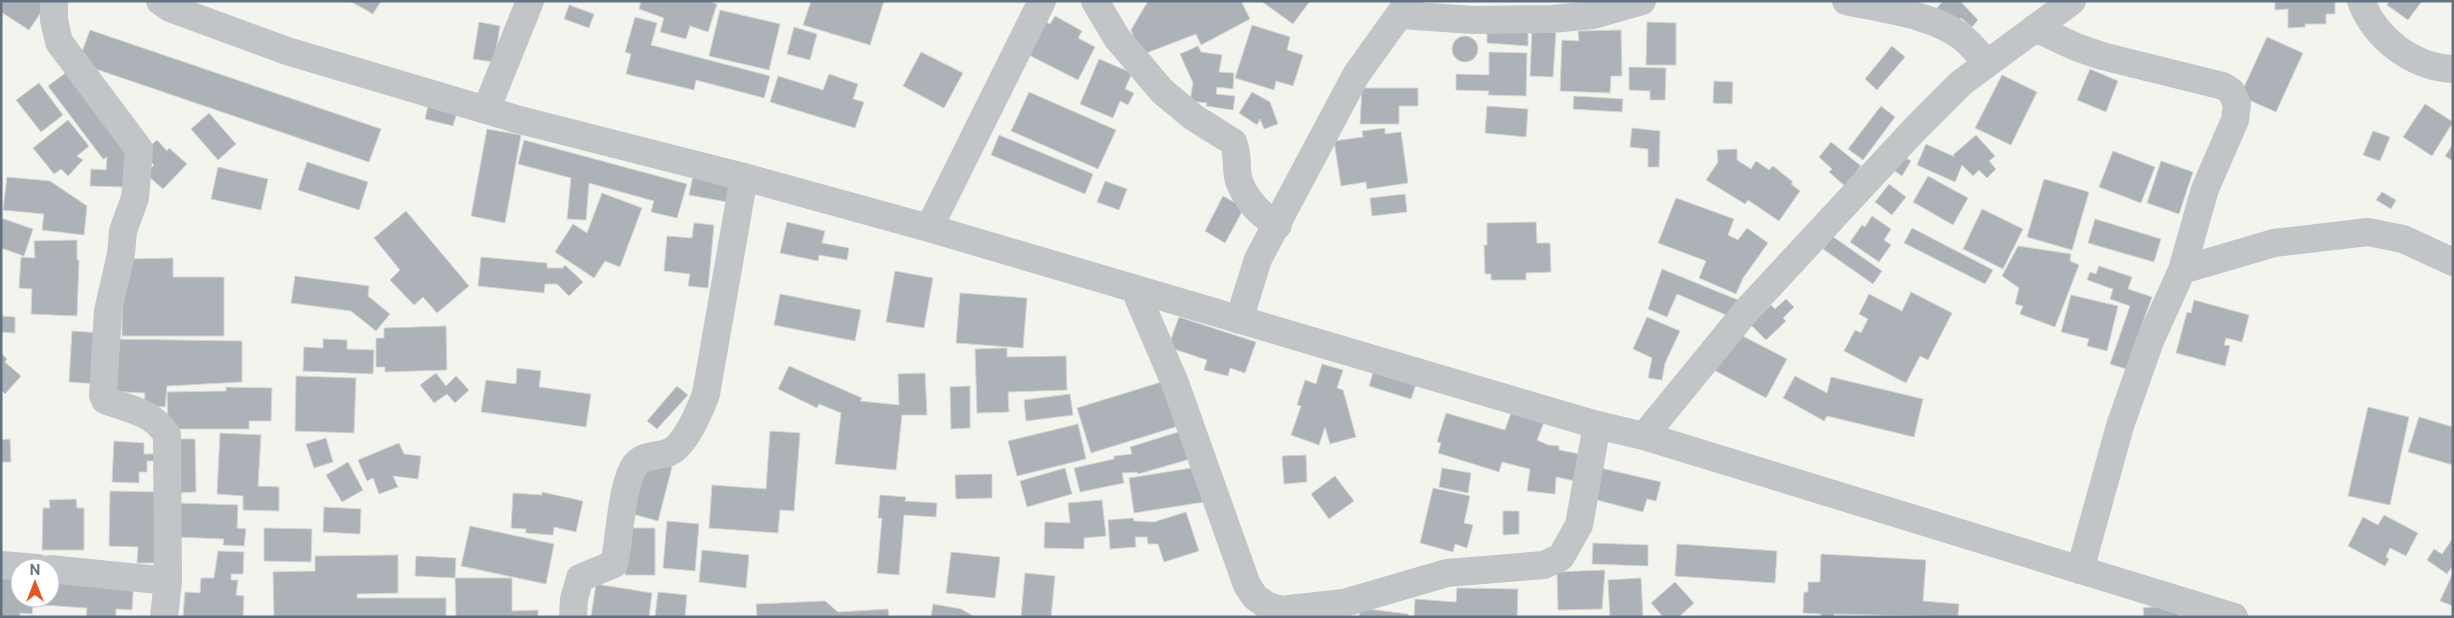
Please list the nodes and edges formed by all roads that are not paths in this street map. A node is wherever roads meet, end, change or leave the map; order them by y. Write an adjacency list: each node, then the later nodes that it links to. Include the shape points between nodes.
1 (54, 1): 26 (street, via 59,42 139,149 135,198 123,230 108,311 103,395 105,400 153,418 167,435)
2 (160, 1): 14 (street, via 170,8 287,51)
3 (530, 1): 14 (street)
4 (1095, 1): 16 (street, via 1117,38 1162,91 1192,117 1233,142 1240,182 1262,216)
5 (1642, 1): 10 (street, via 1593,15 1552,19 1473,20)
6 (1846, 1): 12 (street, via 1943,26 1963,38)
7 (2072, 1): 11 (street)
8 (2361, 1): 13 (street, via 2366,16 2384,39 2409,56)
9 (1030, 6): 17 (street)
10 (1405, 8): 16 (street, via 1356,76)
11 (2035, 28): 12 (street); 19 (street, via 2093,53 2223,86 2231,91 2237,104 2234,120 2205,189)
12 (1987, 63): 23 (street, via 1961,83 1915,129 1747,310)
13 (2453, 69)
14 (486, 110): 15 (street)
15 (744, 177): 17 (street); 29 (street, via 706,394 679,445 671,452 647,456 635,465 626,487 614,564 580,578)
16 (1278, 225): 21 (street, via 1258,259)
17 (929, 228): 20 (street)
18 (2453, 262): 19 (street, via 2403,239 2368,232 2274,243)
19 (2182, 270): 25 (street, via 2150,341 2120,426)
20 (1136, 290): 21 (street); 27 (street, via 1175,383 1247,585 1255,597 1280,610)
21 (1239, 320): 22 (street)
22 (1597, 425): 23 (street); 27 (street, via 1579,525 1561,557 1544,565 1447,573)
23 (1644, 436): 25 (street)
24 (60, 570): 26 (street)
25 (2080, 570): 30 (street)
26 (168, 581): 28 (street)
27 (1343, 610)
28 (164, 617)
29 (573, 617)
30 (2234, 617)

